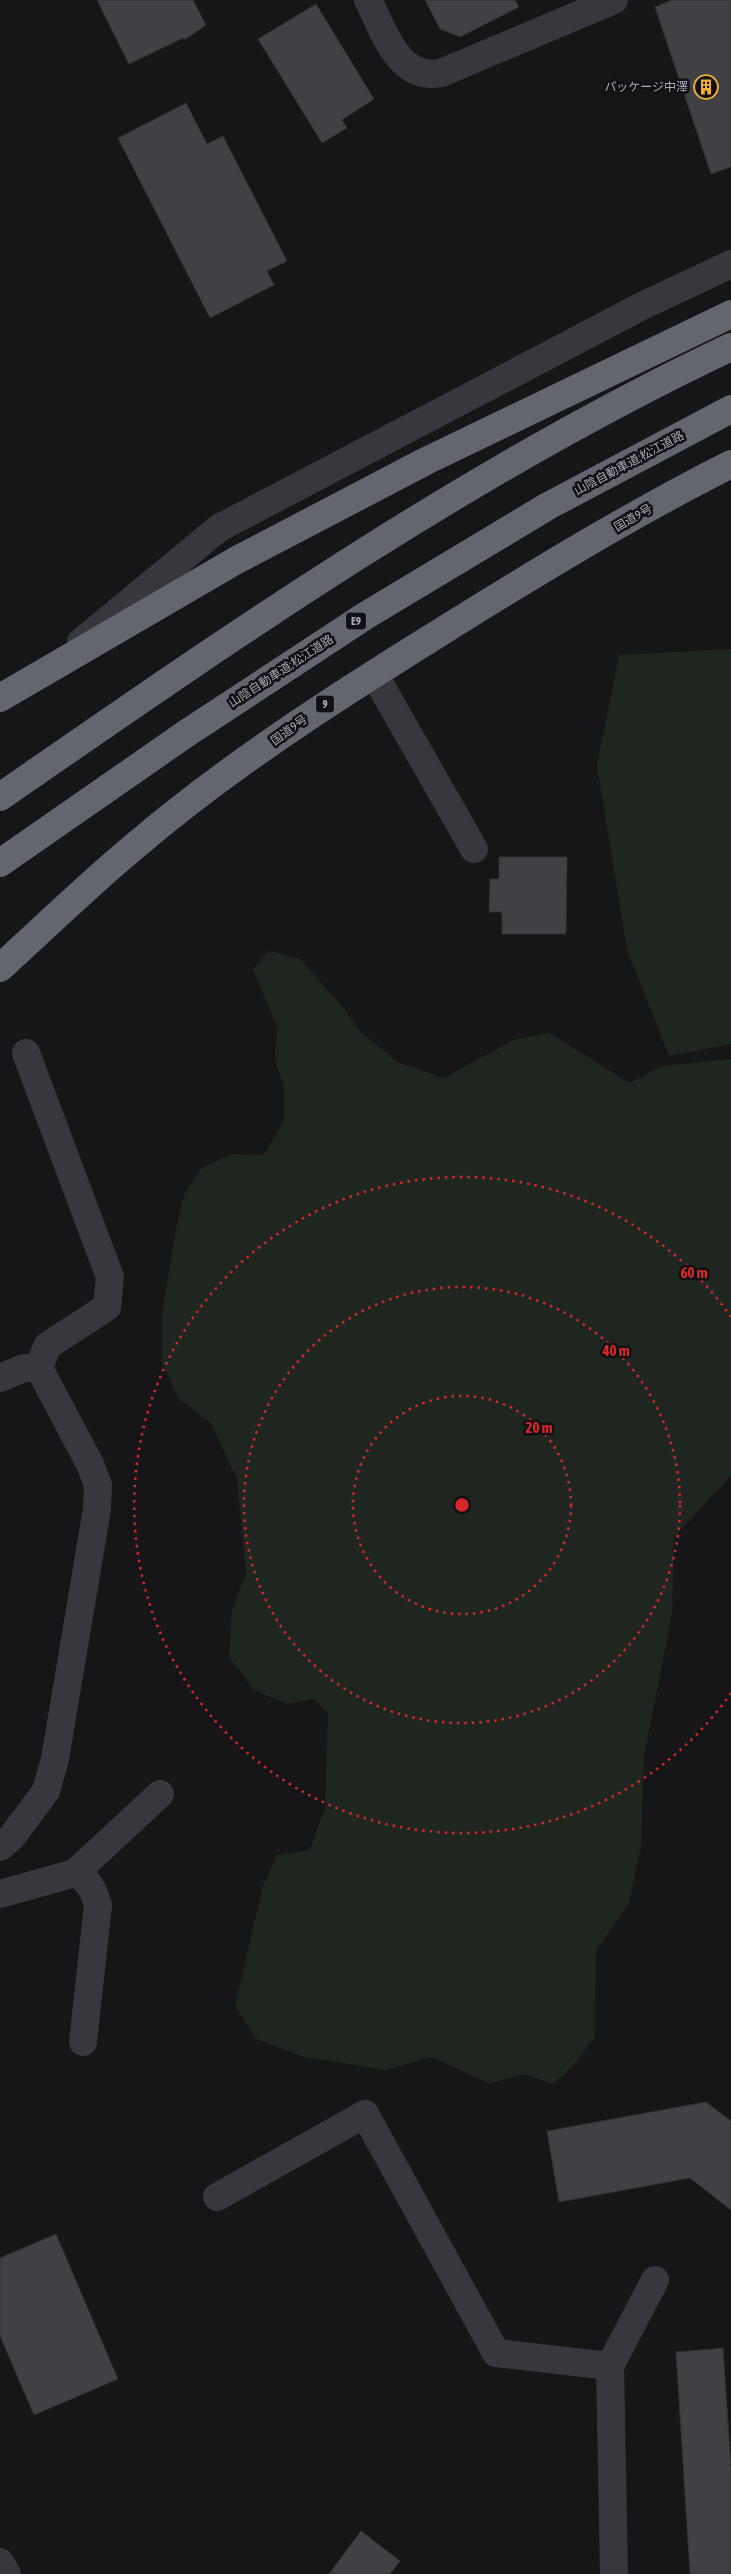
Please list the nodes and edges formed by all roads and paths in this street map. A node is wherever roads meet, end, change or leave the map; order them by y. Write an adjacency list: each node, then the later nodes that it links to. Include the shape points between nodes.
1 (368, 0): 2 (street, via 394,52 406,66 431,75)
2 (614, 0)
3 (731, 264): 10 (street, via 642,306 219,528)
4 (731, 314): 10 (highway, via 418,465 235,561)
5 (731, 347): 13 (highway, via 518,458 333,570)
6 (731, 409): 15 (highway, 山陰自動車道;松江道路 / E9, via 548,506 365,616 187,733)
7 (731, 464): 9 (highway, 9)
8 (731, 474): 9 (street)
9 (685, 487): 11 (highway, 国道9号 / 9, via 493,599)
10 (48, 668): 12 (highway)
11 (374, 674): 14 (street); 16 (highway, 国道9号 / 9, via 333,698 136,844)
12 (0, 698)
13 (0, 798)
14 (474, 849)
15 (0, 863)
16 (0, 968)
17 (26, 1053): 18 (street, via 110,1277 107,1308 48,1346)
18 (39, 1368): 19 (street, via 24,1368); 21 (street, via 90,1464 98,1485 97,1509 55,1759 46,1791 11,1838)
19 (0, 1378)
20 (160, 1794): 22 (street)
21 (0, 1847)
22 (75, 1873): 23 (street); 24 (street, via 86,1879 98,1905)
23 (0, 1894)
24 (83, 2042)
25 (216, 2196): 27 (street, via 366,2114 496,2353)
26 (655, 2280): 27 (street)
27 (610, 2366): 30 (street)
28 (0, 2562): 29 (street)
29 (7, 2574)
30 (614, 2574)

